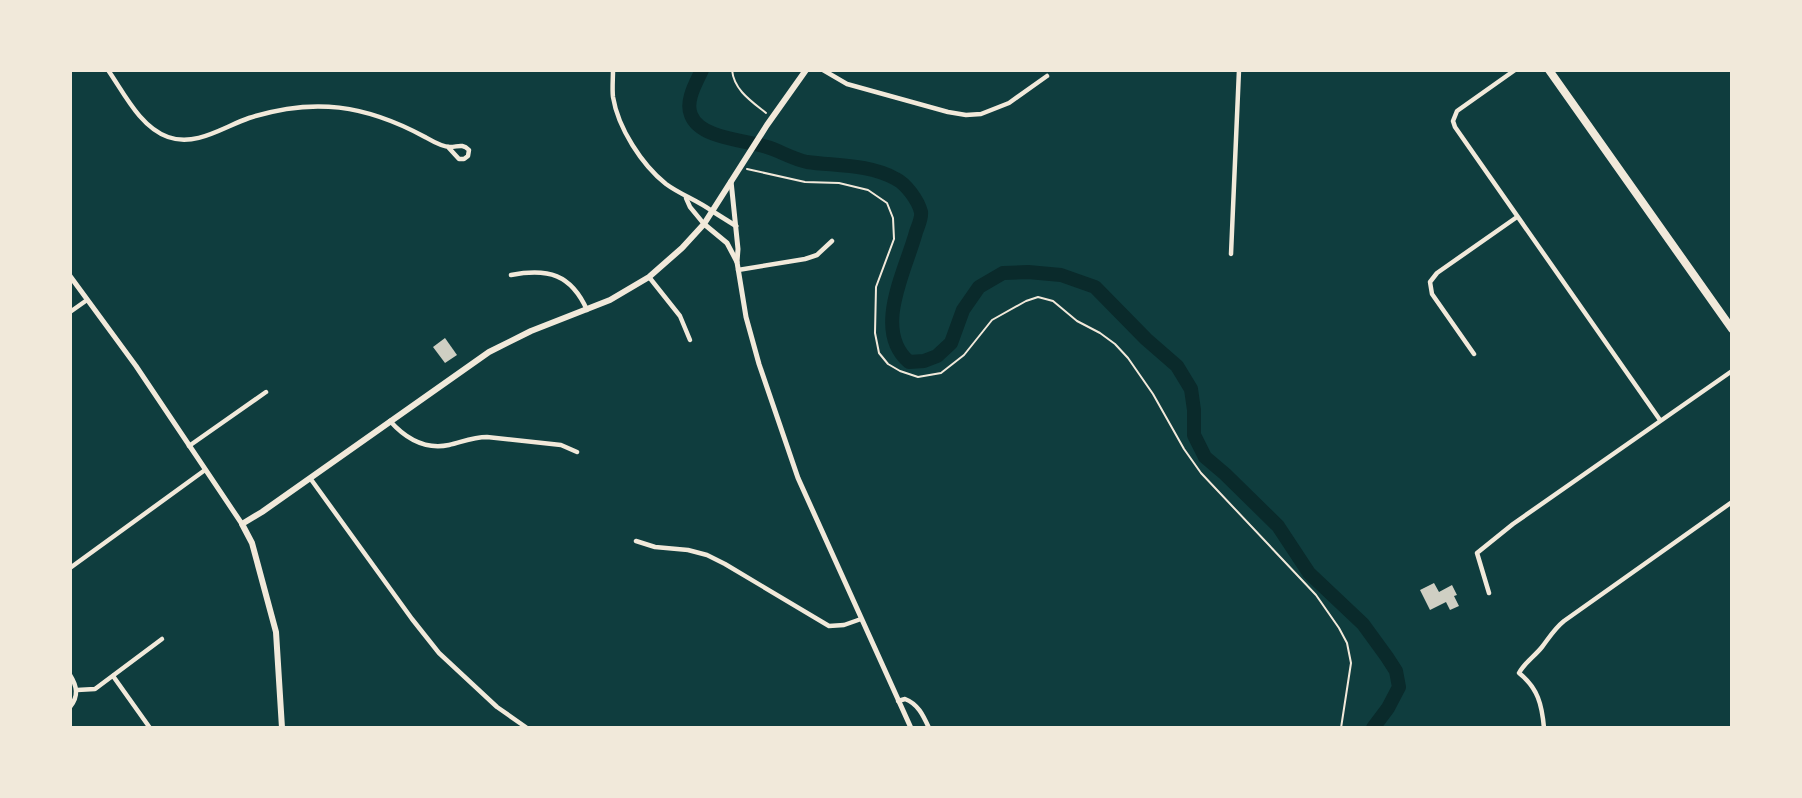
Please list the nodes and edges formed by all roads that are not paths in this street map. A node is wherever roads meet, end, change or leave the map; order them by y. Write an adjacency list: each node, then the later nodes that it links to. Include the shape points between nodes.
1 (108, 70): 9 (street, via 144,120 161,134 179,140 198,138 264,114 319,106 374,114)
2 (613, 70): 11 (street, via 613,97 640,156)
3 (806, 70): 10 (main road)
4 (823, 70): 8 (street, via 847,84 966,115 1009,103)
5 (1239, 70): 17 (street)
6 (1515, 70): 13 (street, via 1457,111 1453,121)
7 (1549, 70): 26 (highway)
8 (1047, 76)
9 (449, 147): 9 (street, via 465,146 468,156 459,159)
10 (731, 181): 12 (main road); 15 (street)
11 (685, 197): 12 (street); 14 (street)
12 (712, 211): 14 (main road); 15 (street)
13 (1517, 217): 28 (street, via 1430,282 1432,294); 31 (street)
14 (704, 224): 18 (street, via 727,243); 22 (main road)
15 (736, 226): 18 (street)
16 (832, 241): 19 (street, via 806,259)
17 (1231, 254)
18 (737, 262): 19 (street)
19 (738, 270): 42 (street, via 752,340 791,459)
20 (511, 275): 24 (street, via 539,272 561,278 574,287)
21 (70, 276): 23 (street)
22 (649, 277): 24 (main road); 27 (street, via 680,316)
23 (88, 300): 25 (street); 33 (street)
24 (587, 310): 32 (main road, via 489,352)
25 (70, 312)
26 (1732, 329)
27 (690, 340)
28 (1475, 354)
29 (1732, 370): 31 (street)
30 (266, 392): 33 (street)
31 (1660, 420): 41 (street, via 1477,553)
32 (390, 421): 34 (street, via 409,439 428,445 487,437 561,445); 36 (main road)
33 (190, 446): 35 (street)
34 (577, 452)
35 (205, 470): 38 (street); 40 (street)
36 (310, 478): 38 (main road); 51 (street, via 439,653)
37 (1732, 502): 54 (street, via 1564,621 1526,662 1519,673 1536,693)
38 (243, 524): 50 (main road, via 276,632)
39 (636, 541): 42 (street, via 707,555 829,626)
40 (70, 568)
41 (1489, 593)
42 (861, 619): 47 (street)
43 (162, 639): 45 (street)
44 (70, 675): 46 (street)
45 (113, 676): 46 (street, via 95,689); 49 (street)
46 (77, 691): 48 (street)
47 (898, 701): 52 (street); 53 (street, via 913,702)
48 (70, 707)
49 (150, 728)
50 (282, 728)
51 (527, 728)
52 (911, 728)
53 (929, 728)
54 (1544, 728)

